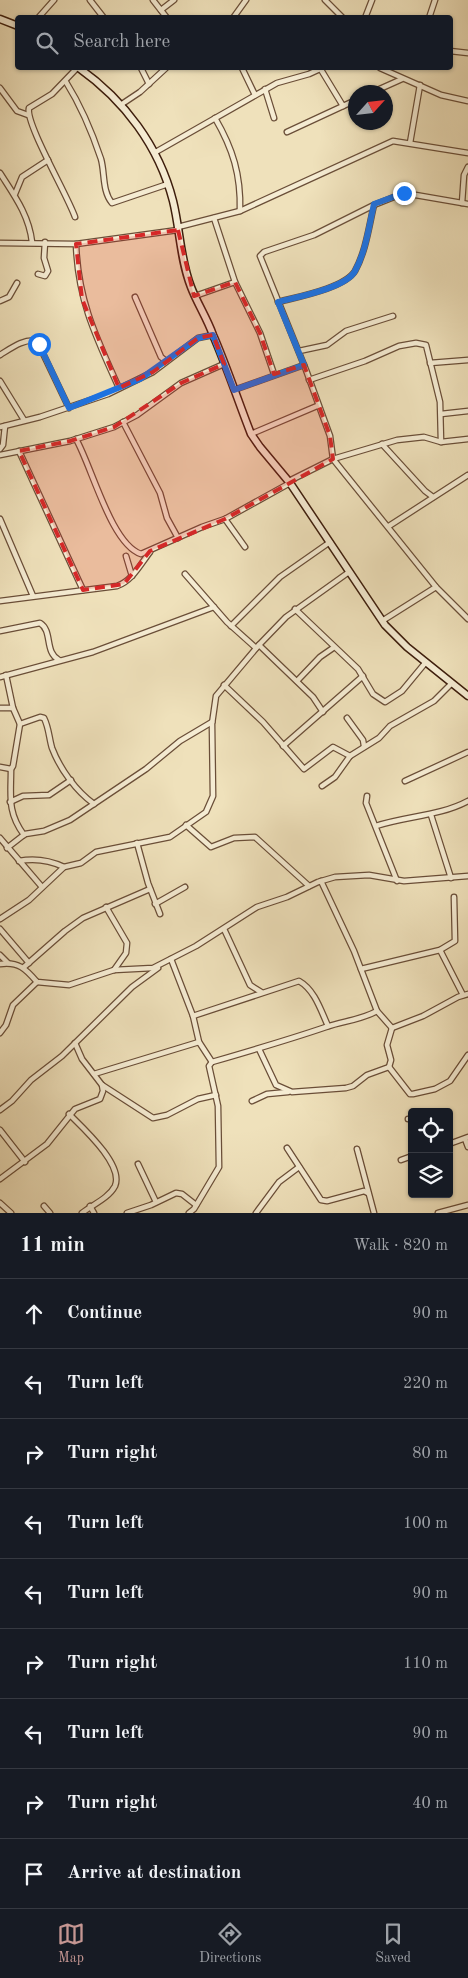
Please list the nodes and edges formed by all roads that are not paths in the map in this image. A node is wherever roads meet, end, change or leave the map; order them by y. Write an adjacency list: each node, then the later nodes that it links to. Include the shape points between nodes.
1 (54, 0): 10 (street)
2 (90, 0): 11 (street)
3 (153, 0): 9 (street)
4 (174, 0): 9 (street)
5 (246, 0): 13 (street)
6 (325, 0): 14 (street)
7 (372, 0): 15 (street)
8 (436, 0): 16 (street)
9 (161, 10): 12 (street)
10 (41, 15)
11 (102, 15)
12 (165, 15)
13 (235, 15)
14 (341, 15)
15 (366, 15)
16 (430, 15)
17 (0, 19): 18 (street)
18 (15, 25)
19 (453, 51): 20 (street)
20 (468, 53)
21 (76, 70): 30 (street)
22 (80, 70): 38 (street)
23 (142, 70): 31 (street)
24 (164, 70): 31 (street)
25 (243, 70): 36 (street)
26 (316, 70): 35 (street)
27 (322, 70): 40 (street)
28 (384, 70): 29 (street)
29 (402, 79): 32 (street); 33 (street)
30 (66, 82): 41 (street, via 29,108); 52 (street, via 91,130 112,203)
31 (149, 84): 38 (street)
32 (420, 84): 37 (street, via 441,95); 45 (street)
33 (389, 85)
34 (0, 88): 41 (street, via 17,111)
35 (265, 89): 36 (street); 43 (street)
36 (255, 95): 42 (street)
37 (468, 101)
38 (122, 104): 46 (street)
39 (348, 104): 40 (street)
40 (343, 106): 44 (street)
41 (28, 115): 48 (street)
42 (215, 118): 46 (street); 57 (street, via 229,142 240,181)
43 (274, 118)
44 (287, 132)
45 (410, 143): 47 (street); 57 (street, via 393,141)
46 (154, 153): 52 (street)
47 (468, 154)
48 (48, 160): 53 (street, via 22,177); 58 (street)
49 (468, 167): 56 (street, via 464,175)
50 (0, 173): 51 (street)
51 (4, 183): 53 (street); 54 (street)
52 (168, 184): 60 (street)
53 (18, 186): 54 (street)
54 (15, 194): 61 (street, via 28,223)
55 (374, 204): 56 (street, via 404,193); 71 (street, via 354,273 329,289); 71 (street, via 314,235 260,256)
56 (465, 204)
57 (240, 211): 59 (street)
58 (75, 216)
59 (214, 218): 60 (street); 66 (street)
60 (178, 228): 64 (street); 68 (street, via 185,270)
61 (32, 242): 62 (street); 63 (street)
62 (45, 242): 64 (street); 65 (street, via 44,258 48,271 45,276)
63 (0, 243)
64 (76, 244): 84 (street, via 82,299)
65 (38, 274)
66 (235, 282): 68 (street); 81 (street, via 260,333)
67 (17, 283): 70 (street, via 9,298)
68 (195, 296): 73 (street)
69 (135, 298): 77 (street, via 161,357)
70 (0, 301)
71 (278, 302): 74 (street)
72 (394, 316): 74 (street, via 346,332 327,345)
73 (213, 335): 77 (street, via 198,338); 79 (street)
74 (299, 351): 80 (street)
75 (0, 356): 87 (street, via 20,344 37,341)
76 (468, 360): 78 (street)
77 (166, 361): 84 (street, via 140,379)
78 (430, 363): 83 (street, via 426,345 416,343 399,346); 89 (street)
79 (224, 364): 85 (street); 91 (street, via 181,384)
80 (304, 365): 81 (street); 83 (street)
81 (274, 374): 85 (street)
82 (0, 380): 90 (street)
83 (309, 380): 86 (street)
84 (119, 388): 87 (street)
85 (234, 390): 93 (street)
86 (317, 406): 93 (street); 102 (street, via 330,436)
87 (69, 408): 90 (street)
88 (468, 411): 89 (street)
89 (441, 414): 96 (street)
90 (24, 420): 92 (street)
91 (123, 422): 94 (street); 109 (street, via 160,493 167,518)
92 (3, 426): 98 (street)
93 (251, 434): 104 (street)
94 (76, 439): 99 (street); 112 (street, via 117,530 137,552)
95 (468, 439): 96 (street)
96 (441, 442): 97 (street, via 435,438 414,438)
97 (382, 444): 102 (street); 105 (street)
98 (2, 447): 100 (street)
99 (19, 450): 100 (street); 118 (street)
100 (11, 452): 101 (street)
101 (0, 455)
102 (333, 459): 104 (street); 108 (street)
103 (468, 475): 105 (street)
104 (290, 482): 106 (street); 110 (street)
105 (433, 497): 108 (street)
106 (225, 519): 109 (street); 111 (street)
107 (0, 520): 119 (street)
108 (389, 526): 117 (street)
109 (178, 538): 112 (street)
110 (330, 542): 114 (street); 125 (street, via 280,577)
111 (245, 547)
112 (150, 551): 116 (street)
113 (126, 556): 116 (street)
114 (349, 572): 122 (street); 124 (street)
115 (185, 574): 121 (street)
116 (132, 576): 118 (street, via 117,586)
117 (436, 587): 123 (street); 124 (street)
118 (83, 590): 119 (street)
119 (33, 596): 120 (street)
120 (0, 601)
121 (214, 607): 125 (street); 129 (street, via 93,652)
122 (295, 609): 127 (street); 128 (street)
123 (468, 619)
124 (382, 621): 130 (street)
125 (231, 626): 127 (street)
126 (0, 632): 129 (street, via 40,623 45,629 50,652)
127 (257, 646): 134 (street); 136 (street)
128 (333, 648): 132 (street); 134 (street)
129 (59, 660): 131 (street)
130 (426, 662): 132 (street, via 402,691 385,702 373,694); 135 (street)
131 (6, 675): 133 (street); 139 (street)
132 (363, 676): 140 (street)
133 (0, 677)
134 (297, 681): 140 (street)
135 (452, 683): 137 (street); 144 (street, via 434,701 390,726)
136 (224, 685): 142 (street, via 213,704); 145 (street)
137 (468, 696)
138 (0, 708): 139 (street)
139 (13, 708): 143 (street)
140 (323, 712): 145 (street)
141 (347, 718): 144 (street)
142 (212, 722): 156 (street, via 180,741); 158 (street, via 213,796 206,812)
143 (20, 724): 149 (street); 150 (street, via 44,718 52,748)
144 (367, 745): 147 (street)
145 (283, 746): 147 (street, via 304,768 333,747)
146 (468, 752): 151 (street)
147 (350, 756): 152 (street, via 335,777)
148 (0, 767): 149 (street)
149 (11, 769): 155 (street)
150 (71, 780): 155 (street, via 49,795 23,796); 156 (street)
151 (406, 781)
152 (322, 786)
153 (367, 796): 159 (street, via 366,803)
154 (468, 801): 157 (street)
155 (10, 802): 160 (street, via 15,821)
156 (94, 804): 160 (street, via 70,820)
157 (431, 814): 159 (street); 167 (street)
158 (186, 825): 162 (street, via 170,837); 170 (street, via 211,847 238,837 255,837)
159 (376, 826): 169 (street)
160 (24, 835): 163 (street)
161 (0, 838): 163 (street)
162 (137, 843): 165 (street, via 96,852 81,863); 173 (street)
163 (7, 848): 164 (street)
164 (19, 861): 165 (street, via 32,859); 171 (street)
165 (64, 867): 171 (street)
166 (468, 876): 167 (street)
167 (451, 878): 169 (street)
168 (321, 881): 169 (street, via 335,877 369,876); 170 (street); 189 (street)
169 (397, 881)
170 (309, 886): 179 (street, via 256,907)
171 (42, 887): 178 (street)
172 (185, 887): 175 (street, via 164,901)
173 (150, 889): 175 (street); 176 (street)
174 (454, 897): 181 (street, via 455,941)
175 (156, 902): 177 (street)
176 (106, 907): 185 (street, via 69,928); 190 (street, via 127,943 126,953)
177 (160, 914)
178 (0, 920)
179 (224, 929): 183 (street); 192 (street, via 248,981)
180 (0, 930): 185 (street)
181 (440, 950): 189 (street); 193 (street)
182 (0, 955): 184 (street)
183 (170, 959): 187 (street); 195 (street)
184 (8, 962): 186 (street); 188 (street)
185 (29, 963): 188 (street)
186 (0, 964)
187 (161, 965): 190 (street, via 132,971); 200 (street)
188 (24, 967): 191 (street)
189 (361, 968): 194 (street)
190 (114, 970): 191 (street, via 79,984)
191 (37, 982): 198 (street, via 14,1005)
192 (261, 992): 195 (street); 196 (street, via 299,981 314,996)
193 (466, 994): 197 (street)
194 (377, 1011): 196 (street, via 352,1022); 197 (street)
195 (193, 1016): 199 (street)
196 (328, 1026): 201 (street)
197 (392, 1028): 204 (street, via 387,1045 391,1060)
198 (0, 1033)
199 (199, 1042): 203 (street); 205 (street)
200 (75, 1043): 205 (street); 210 (street)
201 (259, 1049): 203 (street); 207 (street, via 276,1085)
202 (468, 1055): 204 (street, via 450,1080 436,1089 413,1094)
203 (212, 1062): 208 (street, via 209,1073)
204 (389, 1067): 207 (street, via 368,1074 346,1088)
205 (94, 1074): 206 (street)
206 (102, 1085): 208 (street, via 153,1118); 211 (street, via 100,1099)
207 (292, 1092): 209 (street, via 267,1094)
208 (216, 1095): 227 (street, via 219,1167)
209 (252, 1101)
210 (0, 1110)
211 (69, 1114): 220 (street, via 47,1144); 230 (street, via 113,1164 114,1188)
212 (0, 1130): 220 (street)
213 (466, 1138): 214 (street); 215 (street)
214 (453, 1143)
215 (468, 1147)
216 (287, 1148): 222 (street)
217 (357, 1148): 224 (street)
218 (408, 1157): 219 (street)
219 (401, 1160)
220 (25, 1162): 223 (street)
221 (138, 1164): 225 (street)
222 (299, 1167): 224 (street, via 321,1200 364,1191); 238 (street, via 279,1182)
223 (0, 1179)
224 (368, 1193): 239 (street)
225 (156, 1202): 227 (street, via 179,1193); 236 (street)
226 (0, 1203): 232 (street)
227 (196, 1205): 237 (street)
228 (468, 1205): 231 (street)
229 (44, 1206): 233 (street)
230 (90, 1206): 234 (street); 235 (street)
231 (461, 1207): 240 (street); 241 (street)
232 (11, 1213)
233 (50, 1213)
234 (82, 1213)
235 (94, 1213)
236 (127, 1213)
237 (189, 1213)
238 (256, 1213)
239 (374, 1213)
240 (438, 1213)
241 (462, 1213)

